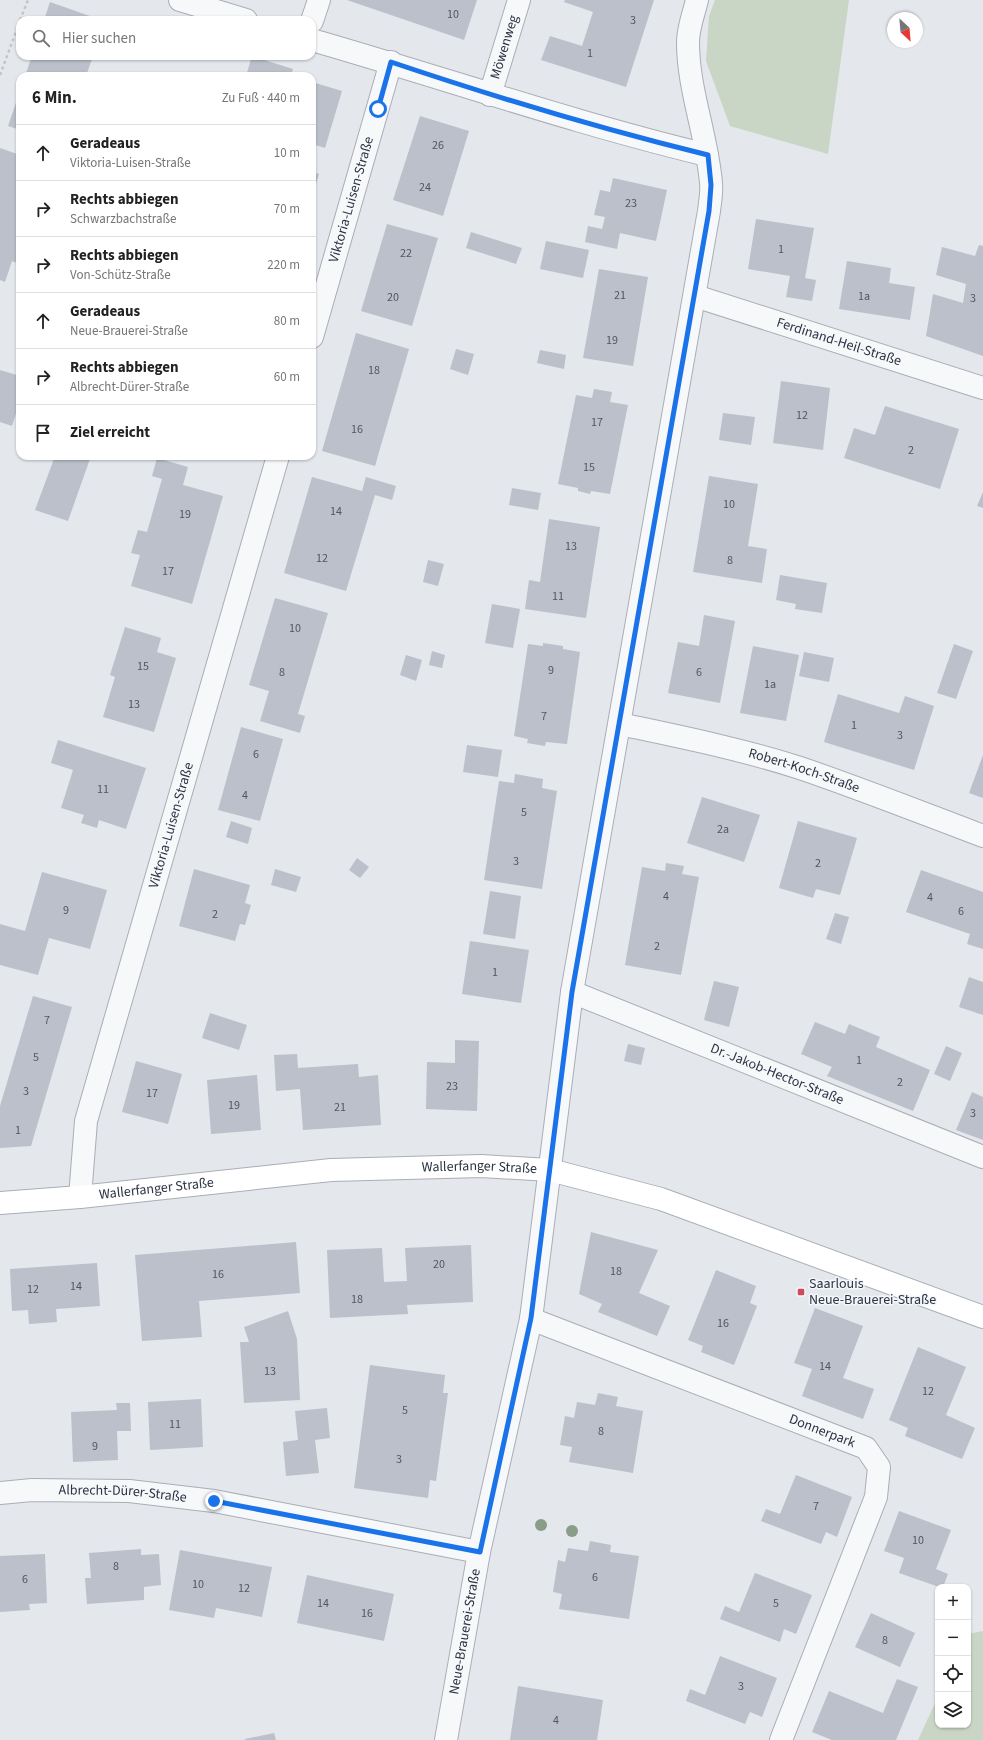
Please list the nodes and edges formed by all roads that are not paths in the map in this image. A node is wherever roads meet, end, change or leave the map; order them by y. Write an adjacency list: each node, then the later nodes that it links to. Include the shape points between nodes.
1 (180, 0): 5 (street)
2 (319, 0): 6 (street)
3 (519, 0): 9 (street, Möwenweg)
4 (697, 0): 10 (street, Neue-Brauerei-Straße, via 688,40 690,70 697,114)
5 (233, 16)
6 (314, 16)
7 (316, 41): 8 (street)
8 (391, 62): 9 (street); 12 (street, Viktoria-Luisen-Straße)
9 (490, 95): 10 (street)
10 (708, 155): 11 (street, Neue-Brauerei-Straße, via 711,185 709,211)
11 (695, 296): 13 (street, Ferdinand-Heil-Straße); 15 (street, Neue-Brauerei-Straße)
12 (316, 324)
13 (983, 388)
14 (277, 460): 20 (street, Viktoria-Luisen-Straße, via 86,1121)
15 (620, 724): 16 (street, Robert-Koch-Straße, via 730,748 800,768); 17 (street, Neue-Brauerei-Straße)
16 (983, 836)
17 (572, 992): 18 (street, Dr.-Jakob-Hector-Straße); 19 (street, Neue-Brauerei-Straße)
18 (983, 1157)
19 (550, 1170): 20 (main road, Wallerfanger Straße, via 481,1166 331,1170); 22 (main road, Wallerfanger Straße, via 661,1199); 23 (street, Neue-Brauerei-Straße)
20 (80, 1197): 21 (main road, Wallerfanger Straße)
21 (0, 1203)
22 (983, 1317)
23 (531, 1318): 25 (street, Neue-Brauerei-Straße); 27 (street, Donnerpark, via 866,1448 879,1467 876,1497)
24 (0, 1493): 25 (street, Albrecht-Dürer-Straße, via 32,1490 129,1491 214,1501)
25 (480, 1552): 26 (street, Neue-Brauerei-Straße)
26 (446, 1740)
27 (781, 1740)

